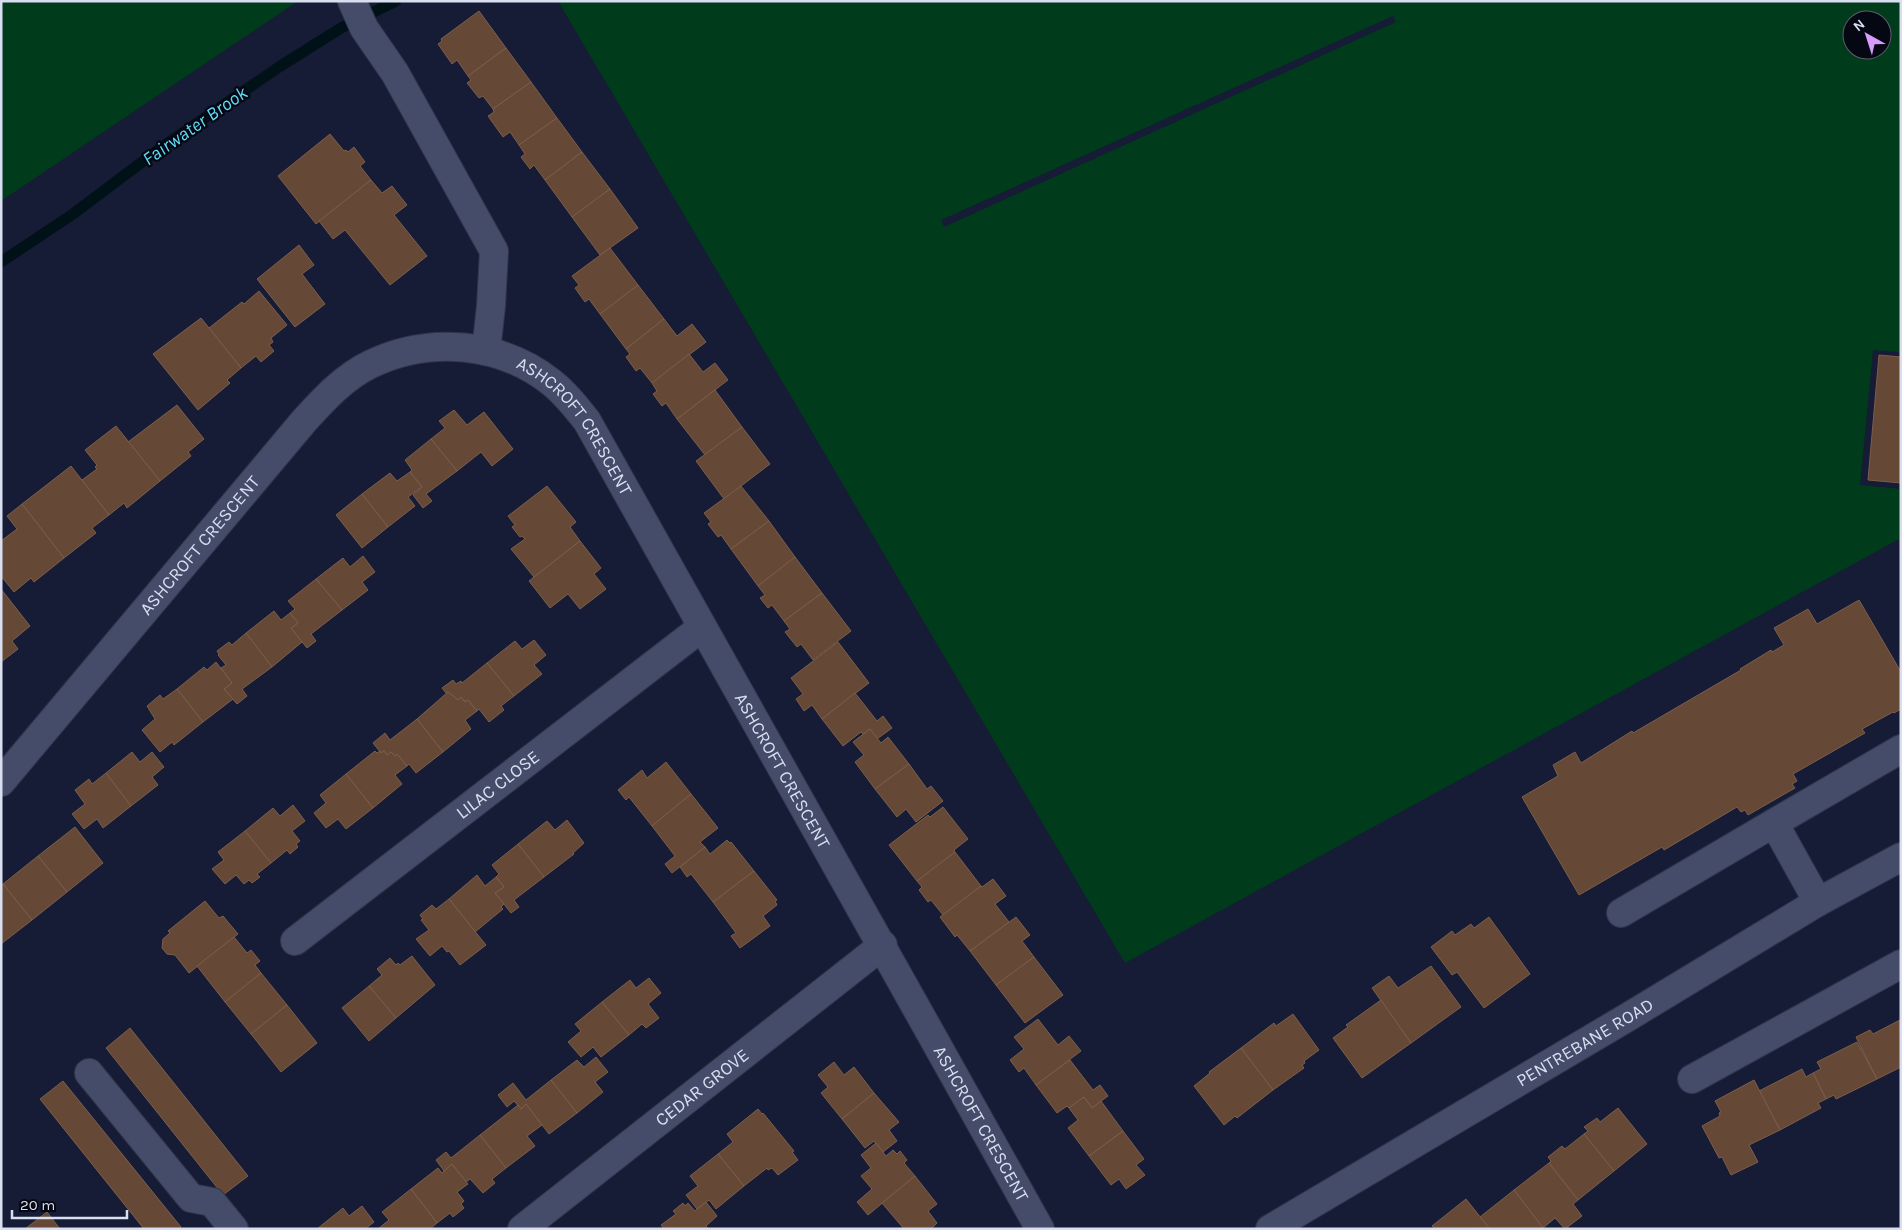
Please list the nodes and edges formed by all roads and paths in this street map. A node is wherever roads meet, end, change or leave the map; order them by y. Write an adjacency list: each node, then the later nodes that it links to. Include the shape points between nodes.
1 (352, 1): 2 (street, via 364,28 396,72 494,251)
2 (486, 351): 3 (street, ASHCROFT CRESCENT, via 504,356 551,382 587,421); 5 (street, ASHCROFT CRESCENT, via 451,346 396,354 370,364 325,397)
3 (701, 628): 10 (street, LILAC CLOSE); 11 (street, ASHCROFT CRESCENT)
4 (1901, 749): 6 (street)
5 (1, 782)
6 (1774, 823): 8 (street); 9 (street)
7 (1901, 856): 8 (street, PENTREBANE ROAD)
8 (1818, 902): 18 (street, PENTREBANE ROAD)
9 (1621, 914)
10 (295, 941)
11 (883, 945): 16 (street, CEDAR GROVE); 17 (street, ASHCROFT CRESCENT)
12 (1901, 964): 14 (street)
13 (89, 1073): 15 (street, via 191,1198 212,1202)
14 (1692, 1079)
15 (234, 1229)
16 (522, 1229)
17 (1040, 1229)
18 (1270, 1229)

